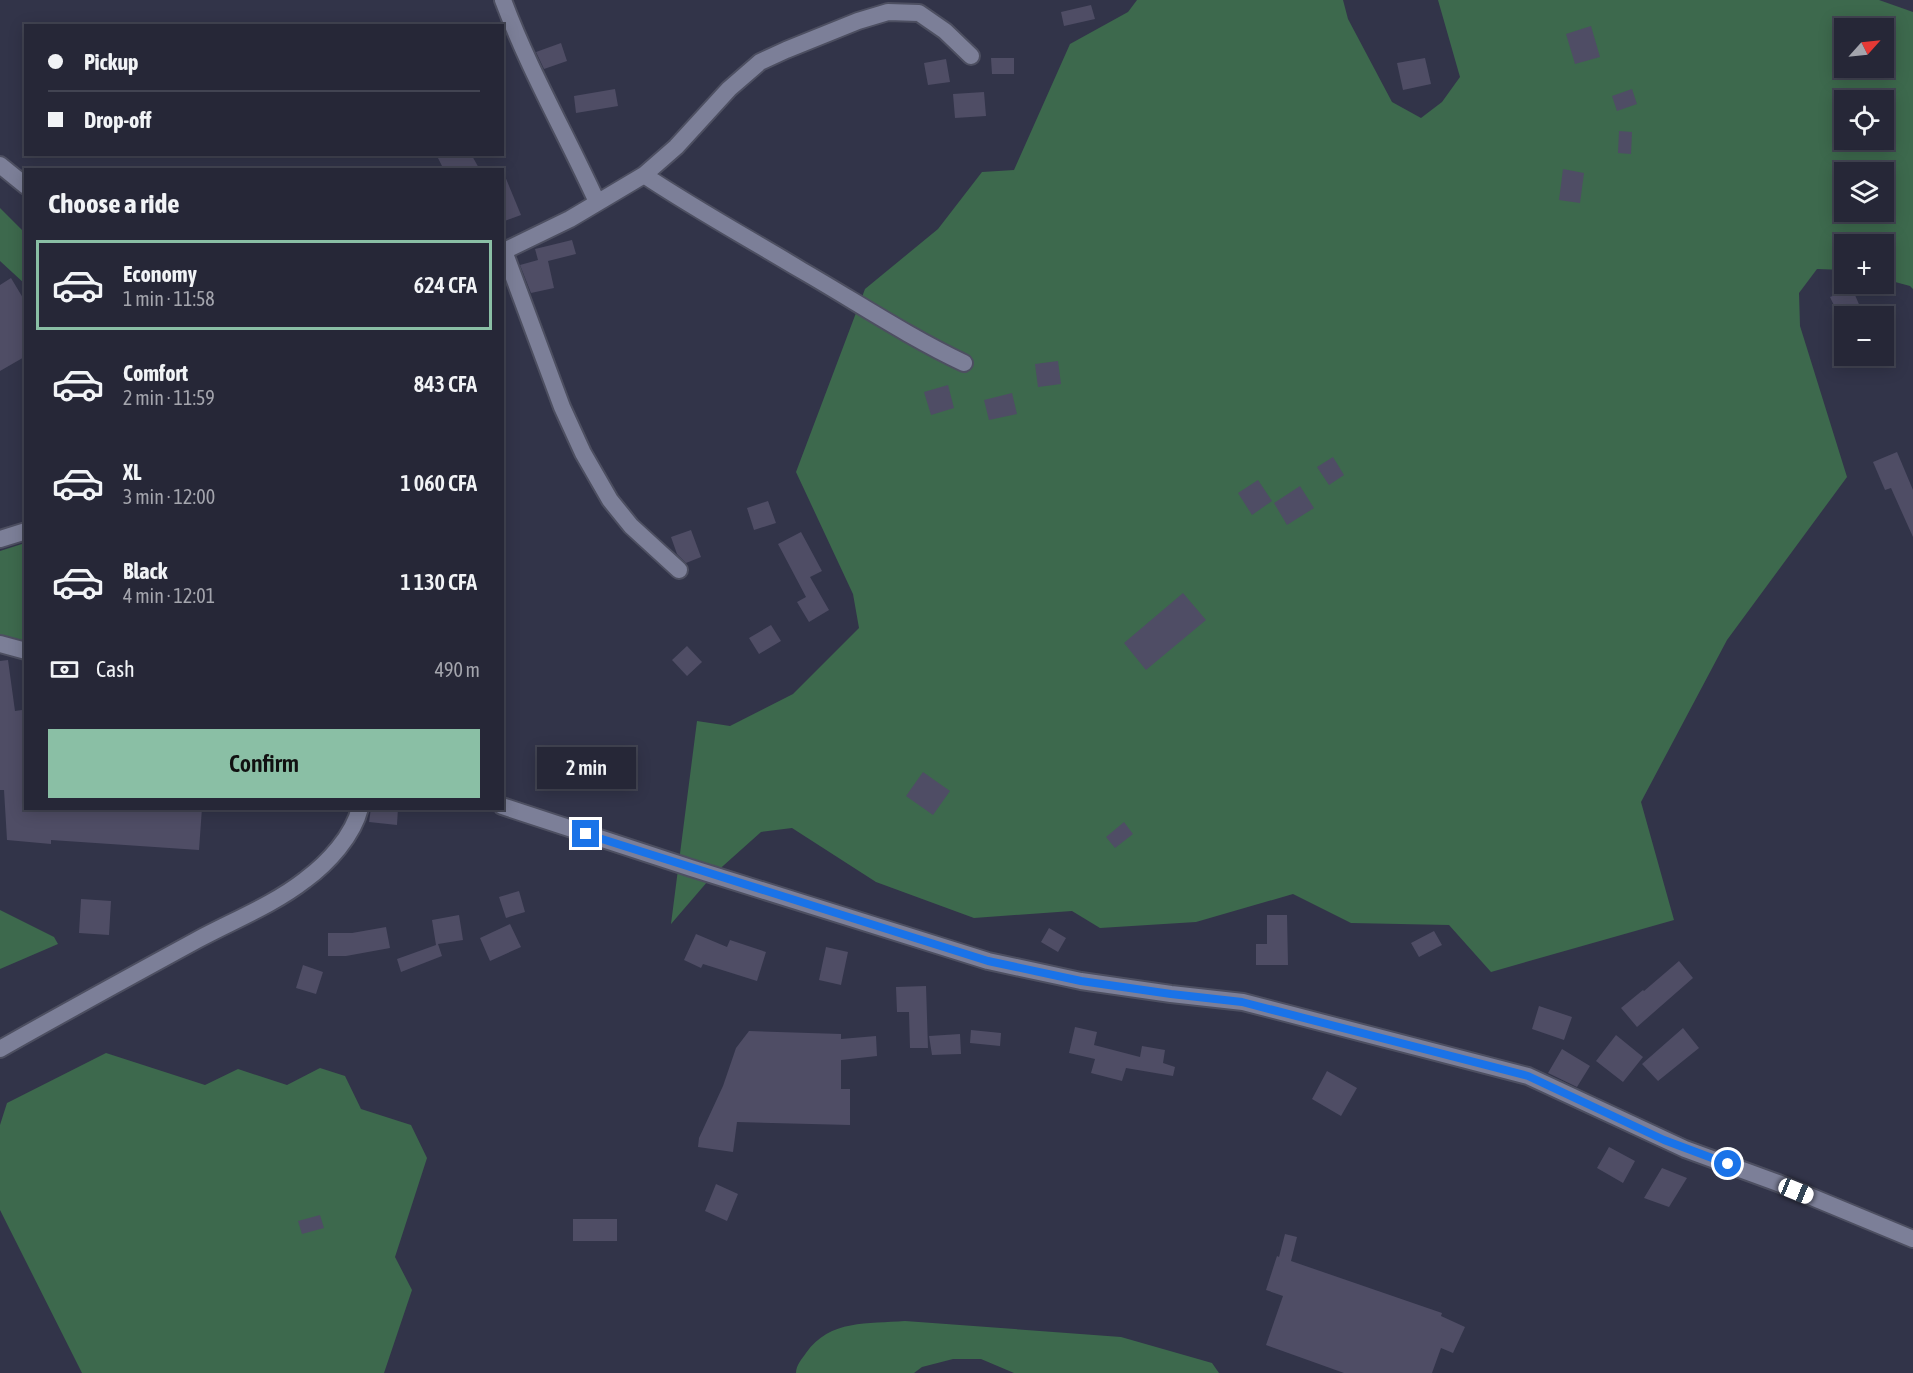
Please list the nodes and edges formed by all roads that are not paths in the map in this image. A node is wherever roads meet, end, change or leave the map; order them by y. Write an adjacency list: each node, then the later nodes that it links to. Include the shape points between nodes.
1 (503, 0): 6 (street, via 535,79)
2 (970, 56): 4 (street, via 919,13 888,12 858,21 759,62)
3 (0, 165): 5 (street)
4 (644, 175): 6 (street); 9 (street, via 920,342)
5 (24, 184)
6 (597, 202): 7 (street)
7 (504, 251)
8 (504, 254): 12 (street, via 583,453 610,500 631,526)
9 (964, 363)
10 (24, 532): 11 (street)
11 (0, 539)
12 (679, 570)
13 (0, 644): 14 (street)
14 (24, 650)
15 (504, 807): 18 (street, via 988,961 1081,981 1242,1002 1528,1076 1674,1144)
16 (359, 810): 17 (street, via 340,846 306,880)
17 (0, 1049)
18 (1913, 1239)

